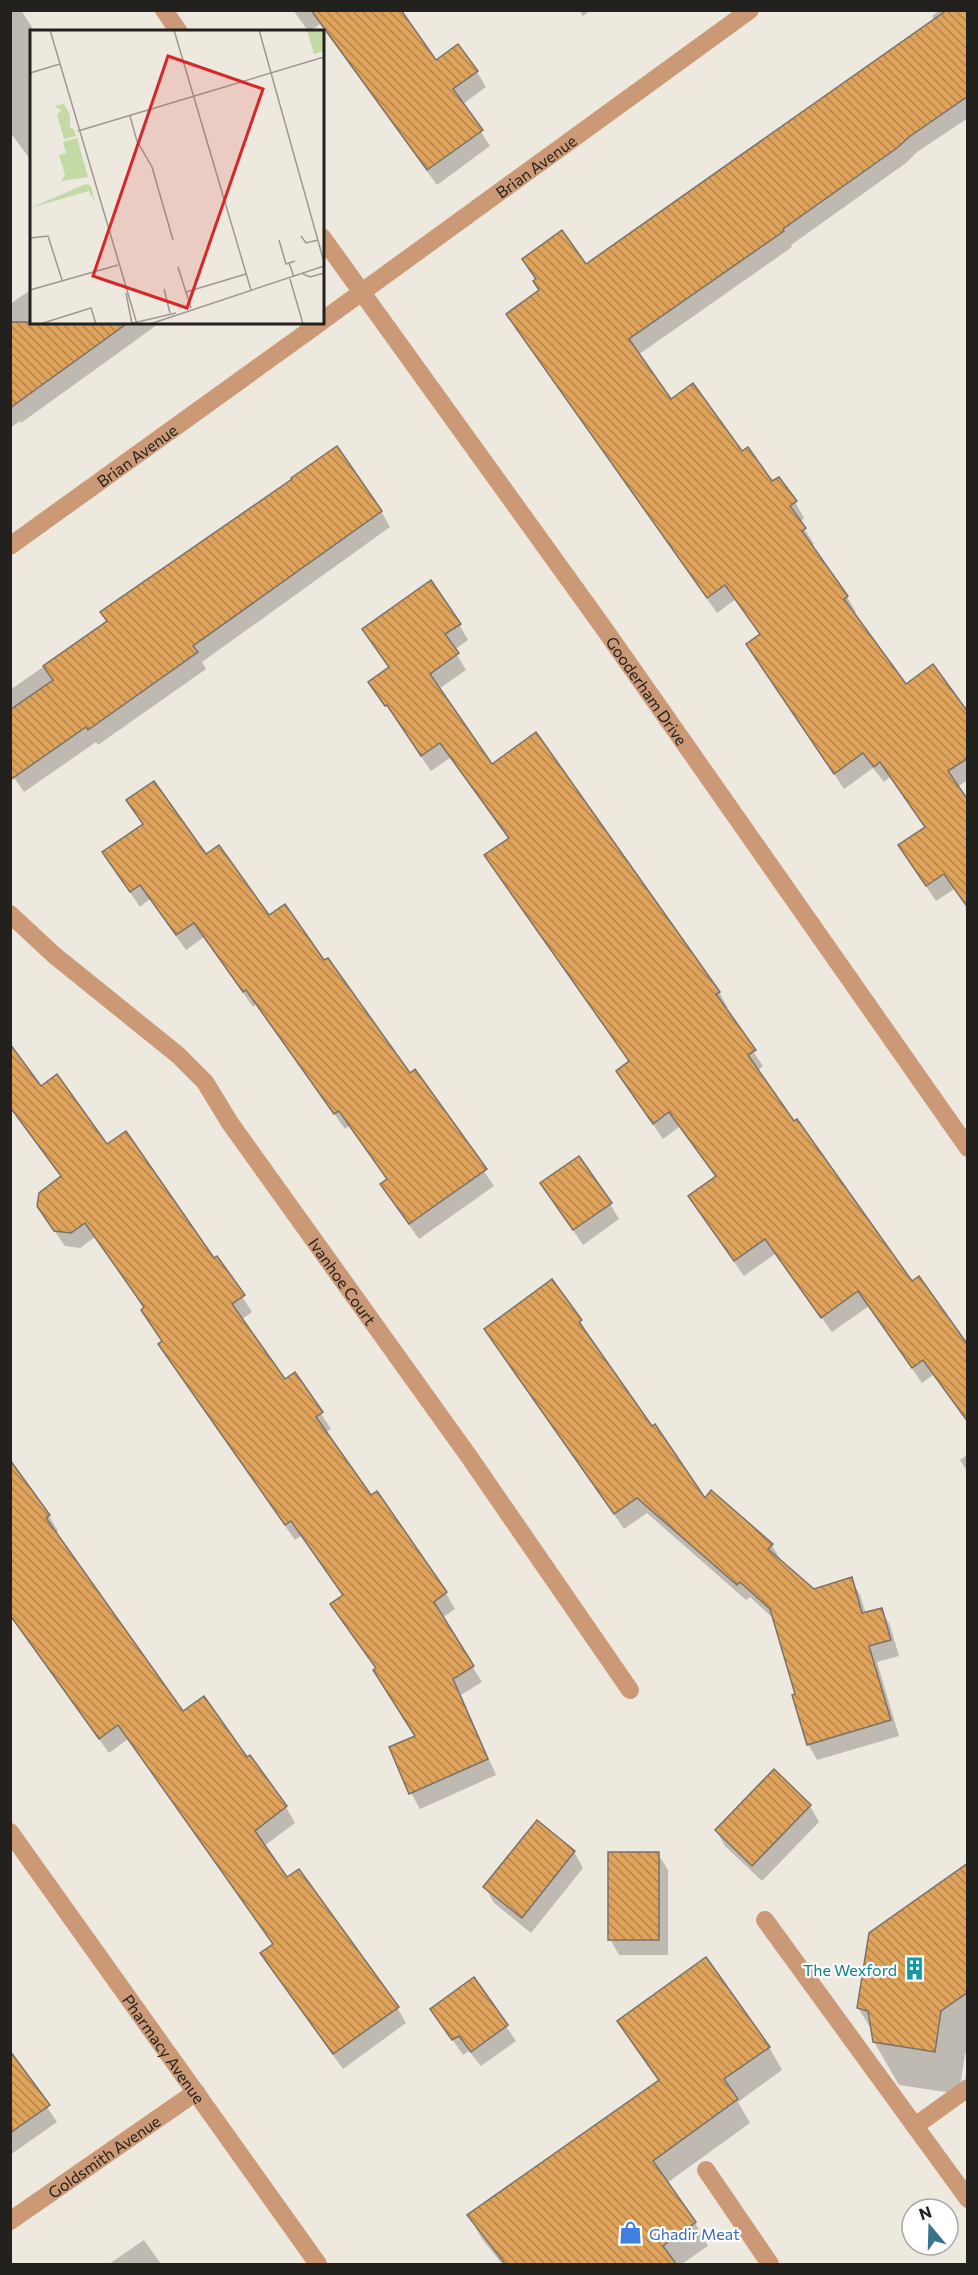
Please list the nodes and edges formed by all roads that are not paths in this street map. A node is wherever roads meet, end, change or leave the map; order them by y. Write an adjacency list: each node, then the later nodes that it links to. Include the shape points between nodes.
1 (164, 10): 3 (street)
2 (750, 10): 5 (street, Brian Avenue)
3 (178, 30)
4 (324, 240): 5 (street, Gooderham Drive)
5 (362, 293): 6 (street, Brian Avenue); 10 (street, Gooderham Drive, via 603,627)
6 (324, 321)
7 (319, 324): 8 (street, Brian Avenue)
8 (10, 546)
9 (10, 914): 11 (street, Ivanhoe Court, via 205,1082)
10 (968, 1148)
11 (630, 1690)
12 (10, 1832): 15 (street, Pharmacy Avenue)
13 (765, 1920): 16 (street)
14 (968, 2088): 16 (street)
15 (196, 2092): 19 (street, Goldsmith Avenue); 20 (street, Pharmacy Avenue)
16 (915, 2126): 18 (street)
17 (706, 2170): 21 (street)
18 (968, 2199)
19 (10, 2221)
20 (318, 2265)
21 (770, 2265)

